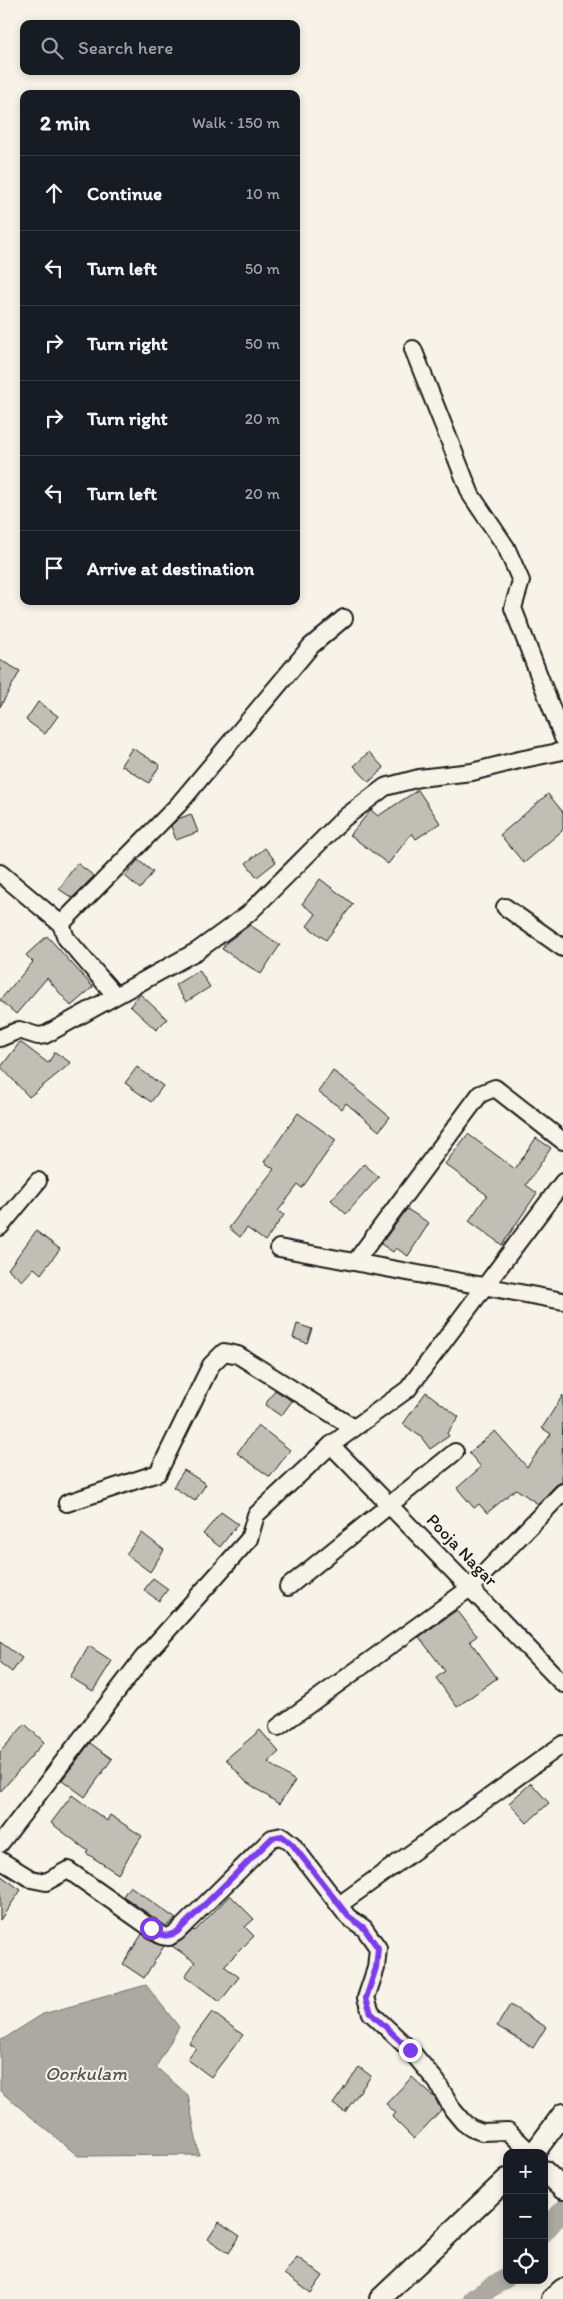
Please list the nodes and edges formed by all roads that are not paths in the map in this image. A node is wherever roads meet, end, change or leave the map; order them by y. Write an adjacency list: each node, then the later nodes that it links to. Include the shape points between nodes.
1 (413, 349): 3 (street, via 471,495 506,547 521,582 513,608)
2 (344, 618): 7 (street, via 311,646 178,805)
3 (563, 738)
4 (563, 751): 9 (street, via 472,772 419,778 385,787 344,818 248,914 197,951)
5 (0, 873): 7 (street)
6 (505, 907): 8 (street)
7 (61, 924): 9 (street, via 66,938)
8 (563, 948)
9 (115, 995): 10 (street, via 45,1035 19,1030)
10 (0, 1038)
11 (563, 1141): 16 (street, via 495,1088 480,1094)
12 (38, 1181): 14 (street)
13 (563, 1182): 17 (street)
14 (0, 1227)
15 (279, 1248): 16 (street)
16 (355, 1262): 17 (street)
17 (485, 1287): 18 (street); 19 (street, via 408,1389)
18 (563, 1301)
19 (354, 1428): 20 (street); 23 (street, via 238,1355 224,1352 211,1365 158,1474)
20 (331, 1445): 24 (street, Pooja Nagar); 30 (street, via 256,1515 249,1539 142,1659)
21 (456, 1452): 24 (street)
22 (563, 1492): 26 (street)
23 (67, 1503)
24 (391, 1506): 25 (street); 26 (street, Pooja Nagar)
25 (288, 1587)
26 (470, 1588): 27 (street, Pooja Nagar); 28 (street)
27 (563, 1684)
28 (278, 1727)
29 (563, 1744): 32 (street)
30 (0, 1844)
31 (0, 1860): 32 (street, via 32,1879 46,1882 68,1870 162,1936 169,1937 272,1838 282,1836 292,1844)
32 (340, 1906): 34 (street, via 364,1928 378,1948 376,1968 366,1998 371,2013 437,2082 463,2122 482,2132 508,2131)
33 (563, 2114): 35 (street)
34 (528, 2149)
35 (536, 2149)
36 (503, 2183): 37 (street)
37 (380, 2299)

